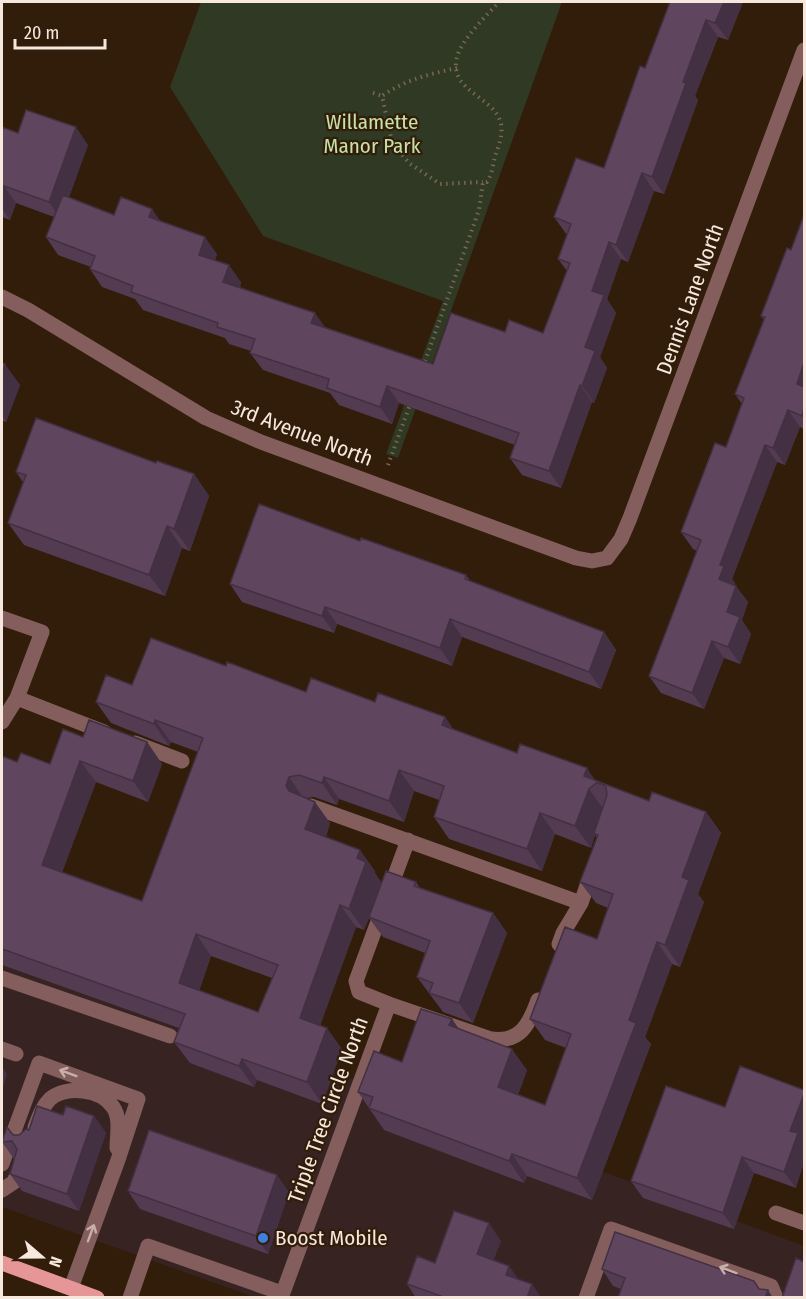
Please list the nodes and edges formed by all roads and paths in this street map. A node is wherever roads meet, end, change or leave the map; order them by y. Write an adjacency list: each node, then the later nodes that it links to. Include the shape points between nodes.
1 (499, 2): 3 (path, via 465,43)
2 (804, 50): 11 (street, Dennis Lane North, via 630,518)
3 (457, 68): 5 (path, via 416,78); 6 (path, via 462,83 492,108 501,124 491,174)
4 (374, 93): 5 (path)
5 (382, 96): 6 (path, via 391,137 409,163 440,184)
6 (483, 182): 8 (path, via 479,210)
7 (2, 297): 10 (street, 3rd Avenue North, via 206,418)
8 (421, 375)
9 (412, 397): 10 (path)
10 (380, 486): 11 (street, 3rd Avenue North, via 576,558)
11 (607, 558)
12 (2, 618): 13 (street, via 42,632)
13 (18, 698): 14 (street); 15 (street)
14 (2, 722)
15 (182, 761)
16 (311, 806): 17 (street)
17 (408, 840): 19 (street); 23 (street, Triple Tree Circle North, via 356,981 359,992)
18 (597, 858): 19 (street)
19 (581, 903): 20 (street)
20 (555, 954)
21 (2, 978): 24 (street)
22 (543, 986): 23 (street, Triple Tree Circle North, via 525,1028 503,1040)
23 (389, 1004): 34 (street, Triple Tree Circle North)
24 (170, 1036)
25 (29, 1143): 26 (street, via 42,1108 50,1099 60,1092 82,1090 113,1107 118,1122)
26 (118, 1160): 27 (street, one-way to 27, via 138,1099 39,1063); 33 (street, one-way to 26)
27 (2, 1164)
28 (20, 1167): 29 (street, via 14,1182)
29 (2, 1190)
30 (776, 1213): 31 (street)
31 (804, 1223)
32 (2, 1263): 33 (main road)
33 (71, 1288): 35 (main road)
34 (281, 1295): 36 (street, via 148,1246)
35 (97, 1298)
36 (130, 1298)
37 (586, 1298): 38 (street, one-way to 37, via 771,1286 611,1229)
38 (776, 1298)

